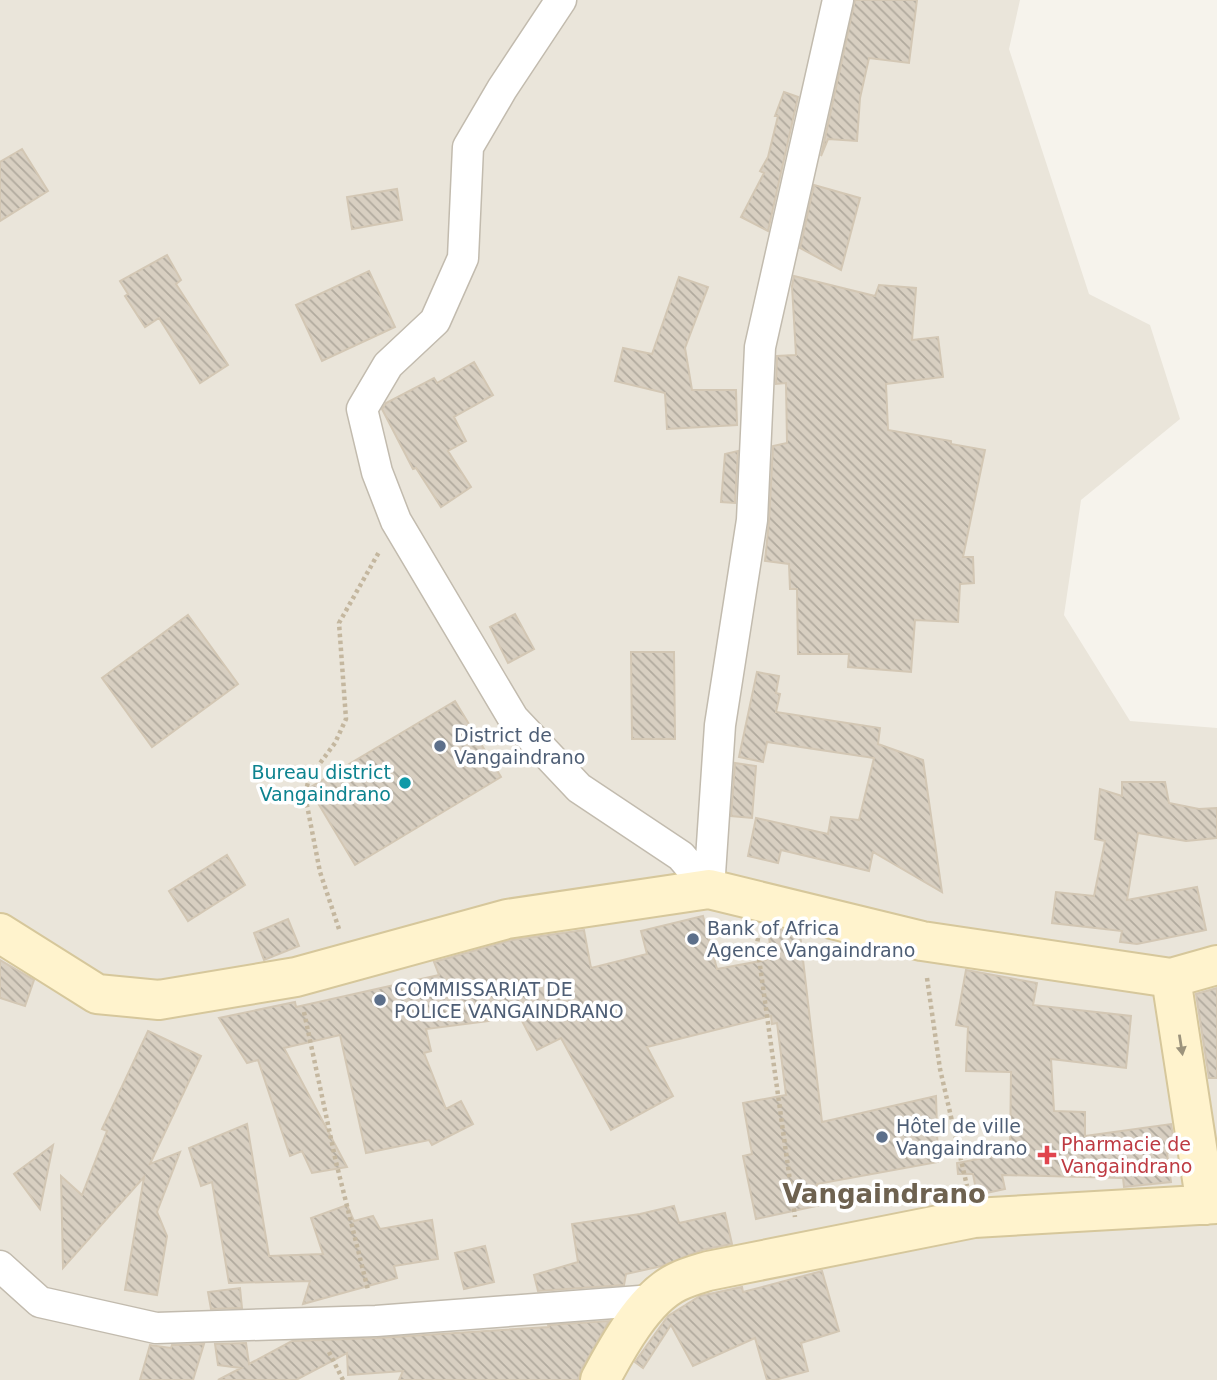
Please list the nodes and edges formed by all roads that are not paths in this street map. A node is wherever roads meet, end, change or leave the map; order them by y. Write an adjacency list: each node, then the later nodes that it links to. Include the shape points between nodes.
1 (561, 0): 3 (street, via 468,147 463,258 435,321 388,365 362,409 377,472 396,521 513,718 579,788 681,856)
2 (838, 0): 3 (street, via 760,347 752,520 720,725)
3 (709, 889): 4 (street, via 507,919 296,977 159,1000 97,993); 6 (street, via 922,941)
4 (0, 933)
5 (1217, 965): 6 (street)
6 (1171, 978): 7 (street, one-way to 7)
7 (1212, 1204): 9 (street, via 974,1218 708,1270 676,1282)
8 (0, 1266): 9 (street, via 40,1303 156,1328 376,1321)
9 (653, 1300): 10 (street)
10 (600, 1380)

